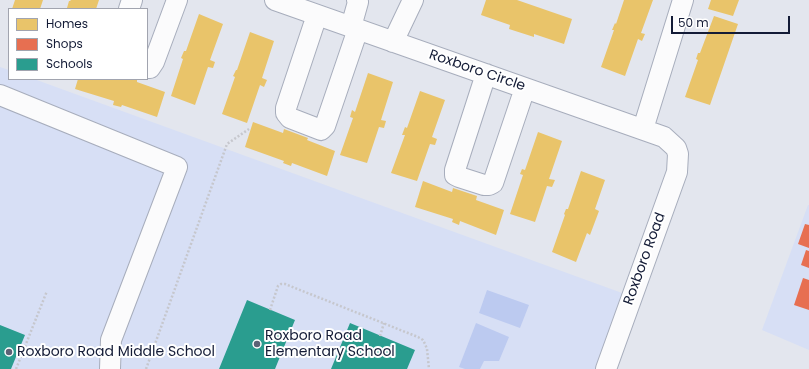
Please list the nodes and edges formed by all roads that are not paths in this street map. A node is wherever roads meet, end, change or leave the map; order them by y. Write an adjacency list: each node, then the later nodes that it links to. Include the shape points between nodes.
1 (177, 0): 9 (street, via 154,62)
2 (275, 0): 6 (street, Roxboro Circle)
3 (357, 0): 7 (street)
4 (413, 0): 8 (street)
5 (684, 0): 13 (street)
6 (317, 15): 7 (street, Roxboro Circle); 7 (street, via 286,113 296,121 321,130 325,126)
7 (354, 28): 8 (street, Roxboro Circle)
8 (393, 42): 10 (street, Roxboro Circle)
9 (148, 68)
10 (486, 74): 11 (street, Roxboro Circle); 11 (street, via 455,170 455,175 459,177 484,185 493,183)
11 (525, 88): 13 (street, Roxboro Circle)
12 (0, 96): 15 (street, via 177,167 112,340)
13 (643, 129): 14 (street, Roxboro Circle, via 664,137)
14 (676, 148): 16 (street, Roxboro Road, via 677,172)
15 (110, 369)
16 (606, 369)

